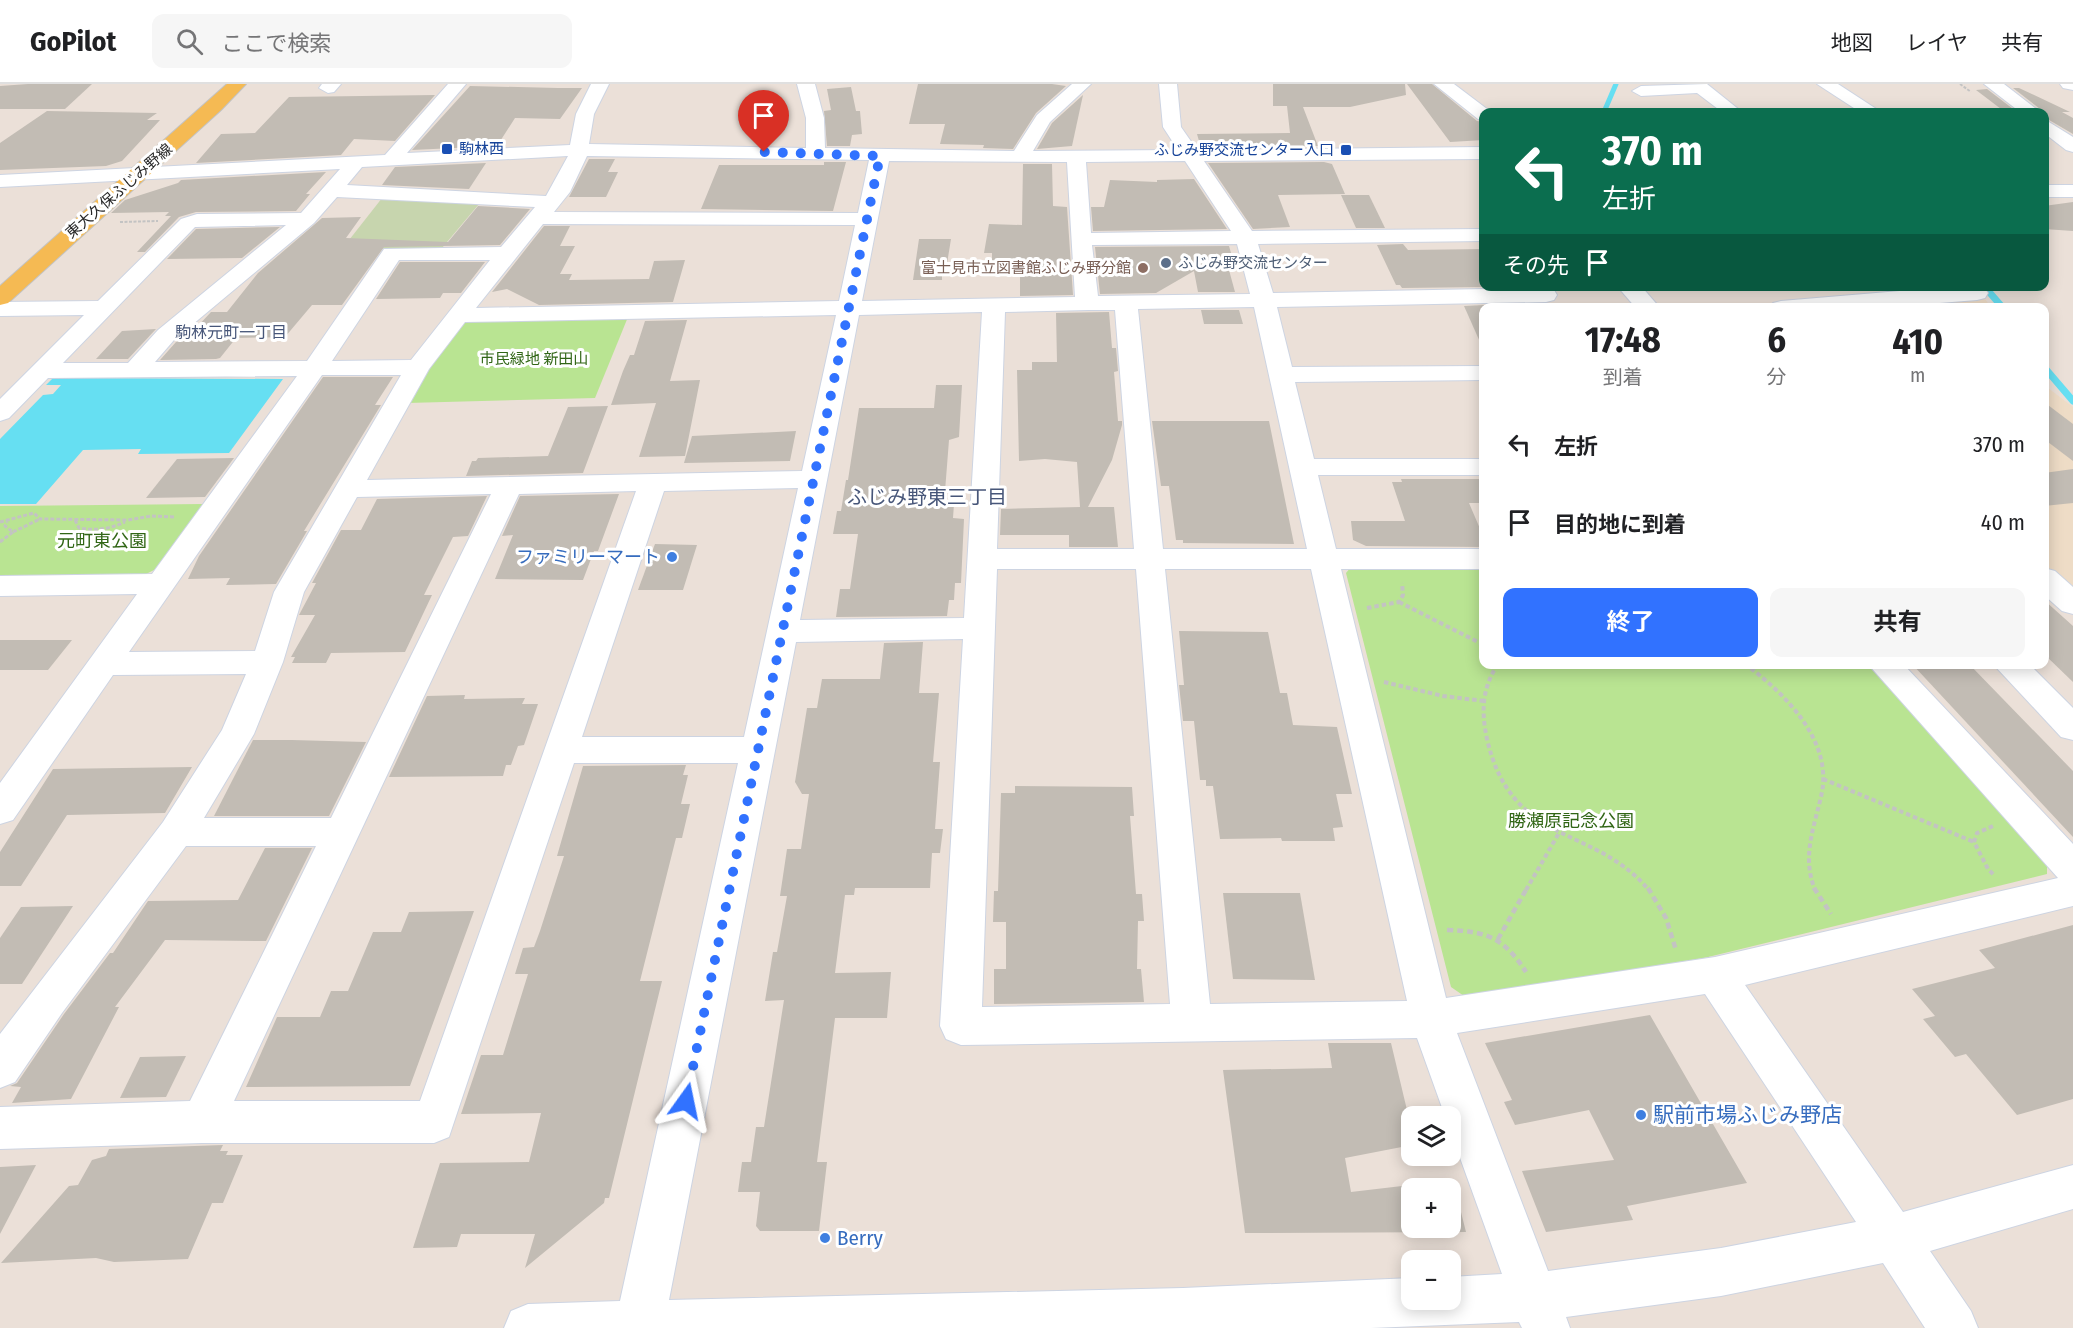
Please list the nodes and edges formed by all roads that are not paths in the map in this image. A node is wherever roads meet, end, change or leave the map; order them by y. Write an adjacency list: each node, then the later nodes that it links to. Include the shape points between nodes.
1 (237, 84): 27 (main road, 東大久保ふじみ野線)
2 (457, 84): 25 (street)
3 (600, 84): 18 (street, via 585,114)
4 (807, 84): 20 (street, via 815,118)
5 (1082, 84): 24 (street, via 1043,119)
6 (1168, 84): 21 (street, via 1172,127)
7 (1443, 84): 15 (street)
8 (1826, 84): 13 (street)
9 (1993, 84): 14 (street)
10 (1699, 86): 11 (street); 12 (street)
11 (1641, 91)
12 (1728, 108)
13 (1865, 108)
14 (2026, 108)
15 (1479, 111)
16 (2049, 128): 17 (street)
17 (2073, 146)
18 (579, 150): 20 (street); 25 (street); 32 (street, via 560,192)
19 (1479, 153): 21 (street)
20 (816, 154): 22 (street)
21 (1190, 155): 23 (street); 36 (street)
22 (880, 156): 24 (street); 34 (street)
23 (1076, 156): 24 (street); 37 (street)
24 (1020, 157)
25 (392, 159): 26 (street)
26 (356, 162): 27 (street); 29 (street)
27 (134, 176): 28 (street); 42 (main road, 東大久保ふじみ野線)
28 (0, 182)
29 (331, 191): 32 (street, via 388,190); 33 (street)
30 (2049, 191): 31 (street)
31 (2073, 191)
32 (545, 210): 34 (street); 38 (street)
33 (307, 219): 49 (street, via 192,221); 55 (street, via 166,335)
34 (866, 219): 50 (street)
35 (1479, 235): 36 (street)
36 (1246, 238): 37 (street); 43 (street)
37 (1081, 239): 46 (street)
38 (507, 253): 52 (street); 54 (street, via 392,254)
39 (1633, 291): 44 (street)
40 (1975, 291): 45 (street)
41 (1547, 296): 43 (street)
42 (0, 298)
43 (1264, 302): 47 (street); 58 (street)
44 (1644, 303)
45 (1846, 303)
46 (1087, 304): 47 (street); 48 (street)
47 (1126, 304): 67 (street)
48 (994, 306): 50 (street); 66 (street)
49 (106, 308): 51 (street); 56 (street)
50 (850, 308): 52 (street); 62 (street)
51 (0, 309)
52 (458, 315): 53 (street)
53 (418, 367): 54 (street); 65 (street)
54 (314, 369): 55 (street); 71 (street)
55 (135, 370): 56 (street)
56 (42, 371): 59 (street)
57 (1479, 374): 58 (street)
58 (1280, 375): 60 (street)
59 (0, 413)
60 (1301, 467): 61 (street); 68 (street)
61 (1479, 467)
62 (812, 479): 63 (street); 75 (street)
63 (653, 481): 64 (street); 81 (street)
64 (509, 486): 65 (street); 85 (street)
65 (348, 489): 76 (street, via 289,592)
66 (982, 559): 67 (street); 74 (street)
67 (1151, 559): 68 (street); 90 (street)
68 (1323, 559): 69 (street); 89 (street)
69 (1479, 559)
70 (2049, 582): 73 (street)
71 (159, 584): 72 (street); 77 (street)
72 (0, 586)
73 (2073, 604)
74 (979, 628): 75 (street); 90 (street, via 961,1026)
75 (783, 631): 82 (street)
76 (267, 662): 77 (street); 84 (street, via 237,734)
77 (102, 664): 83 (street)
78 (1889, 669): 86 (street)
79 (2014, 669): 80 (street)
80 (2073, 728)
81 (563, 750): 82 (street); 92 (street, via 434,1122)
82 (758, 750): 97 (street)
83 (0, 810)
84 (176, 832): 85 (street); 91 (street)
85 (341, 832): 92 (street)
86 (2073, 870)
87 (2073, 890): 88 (street)
88 (1701, 963): 89 (street); 95 (street)
89 (1431, 1019): 90 (street); 96 (street)
90 (1192, 1023)
91 (1, 1064)
92 (202, 1122): 93 (street)
93 (0, 1128)
94 (2073, 1187): 95 (street)
95 (1894, 1238): 96 (street); 99 (street)
96 (1541, 1312): 97 (street, via 1183,1312)
97 (639, 1327): 98 (street)
98 (528, 1328)
99 (1954, 1328)

